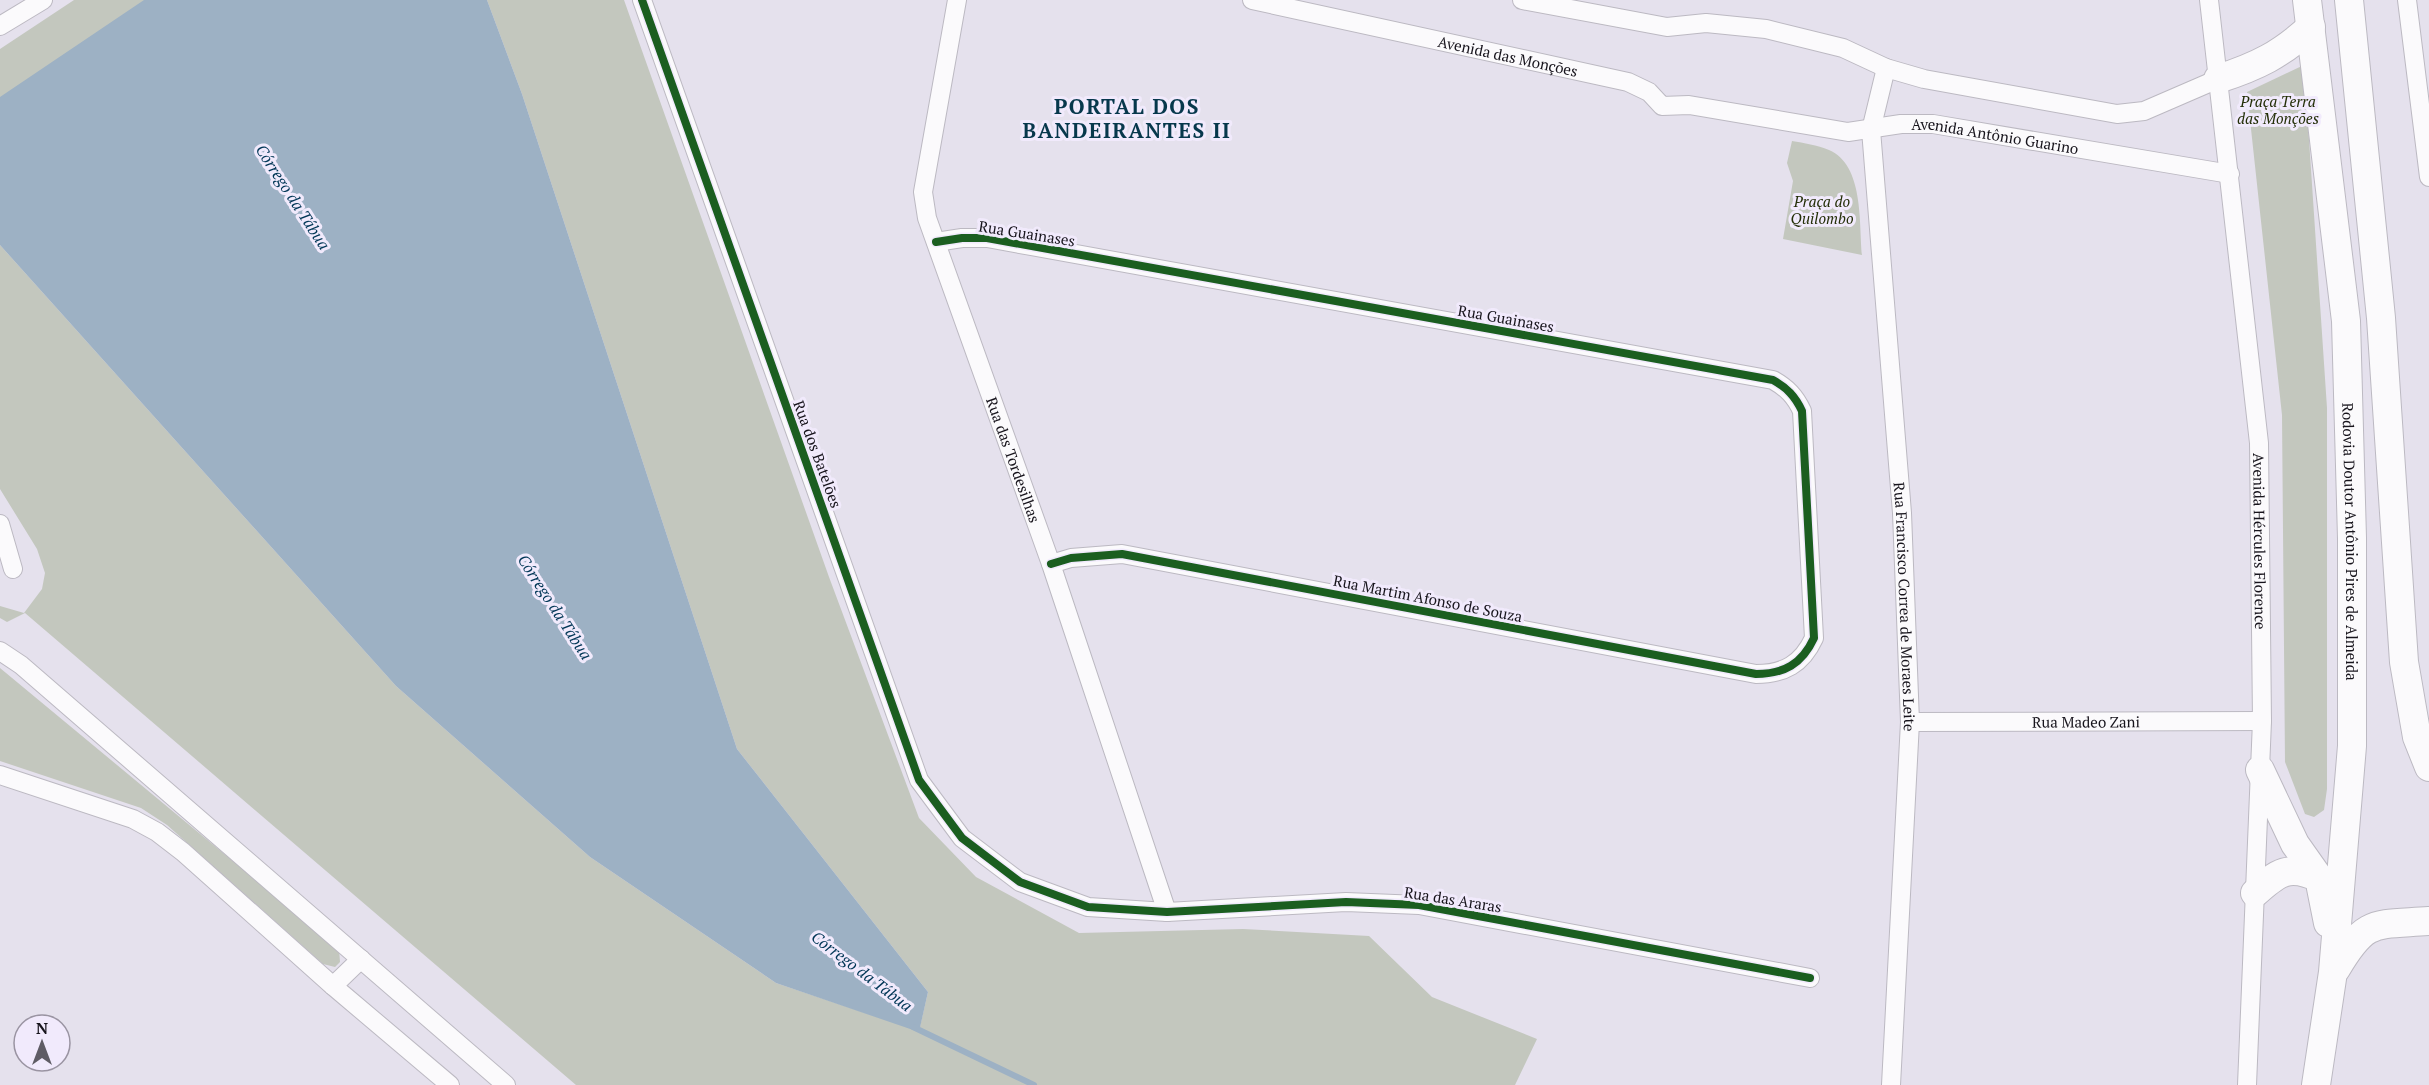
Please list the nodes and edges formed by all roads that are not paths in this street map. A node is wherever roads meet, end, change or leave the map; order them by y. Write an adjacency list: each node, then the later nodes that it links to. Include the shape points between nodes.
1 (44, 0): 10 (street)
2 (642, 0): 29 (street, Rua dos Batelões, via 919,780 962,838)
3 (957, 0): 17 (street, Rua das Tordesilhas, via 924,192 927,218)
4 (1252, 0): 13 (street, Avenida das Monções, via 1628,82 1649,92 1662,106 1689,105)
5 (1522, 0): 11 (street, via 1666,27 1706,23 1767,30 1844,48)
6 (2209, 0): 12 (street, Avenida Hércules Florence)
7 (2349, 0): 25 (main road, via 2382,318 2404,662 2417,737)
8 (2408, 0): 16 (street)
9 (2309, 14): 12 (main road, via 2287,50 2257,67); 34 (main road, Rodovia Doutor Antônio Pires de Almeida, via 2346,321 2352,538 2352,746)
10 (0, 26)
11 (1886, 68): 12 (street, via 1924,79 2116,114 2144,111); 14 (street, Rua Francisco Correa de Moraes Leite)
12 (2218, 79): 15 (street, Avenida Hércules Florence)
13 (1757, 117): 14 (street, Avenida Antônio Guarino, via 1848,132)
14 (1871, 130): 15 (street, Avenida Antônio Guarino, via 1900,124 1933,124); 24 (street, Rua Francisco Correa de Moraes Leite, via 1902,513)
15 (2230, 174): 23 (street, Avenida Hércules Florence, via 2259,443)
16 (2429, 177)
17 (936, 242): 19 (street, Rua das Tordesilhas); 22 (street, Rua Guainases, via 987,238 1773,380 1796,398 1804,426 1814,638)
18 (0, 524): 20 (street)
19 (1051, 564): 22 (street, Rua Martim Afonso de Souza, via 1071,558 1122,554 1756,674 1771,674); 31 (street, Rua das Tordesilhas)
20 (13, 569)
21 (0, 651): 33 (street)
22 (1798, 663)
23 (2262, 721): 24 (street, Rua Madeo Zani); 26 (street, Avenida Hércules Florence)
24 (1910, 722): 39 (street, Rua Francisco Correa de Moraes Leite)
25 (2429, 767)
26 (2260, 770): 28 (main road, via 2295,844); 30 (street, Avenida Hércules Florence)
27 (0, 775): 36 (street, via 133,819 157,831)
28 (2319, 878): 30 (main road, via 2301,870 2275,875); 34 (main road)
29 (1020, 882): 31 (street, Rua das Araras, via 1088,907)
30 (2255, 893): 40 (street, Avenida Hércules Florence)
31 (1167, 912): 35 (street, Rua das Araras, via 1346,902 1419,905)
32 (2429, 921): 34 (main road, via 2388,922 2365,929 2352,941)
33 (361, 959): 36 (street); 38 (street)
34 (2333, 972): 41 (main road, Rodovia Doutor Antônio Pires de Almeida)
35 (1810, 978)
36 (333, 986): 37 (street)
37 (450, 1085)
38 (506, 1085)
39 (1890, 1085)
40 (2247, 1085)
41 (2316, 1085)

